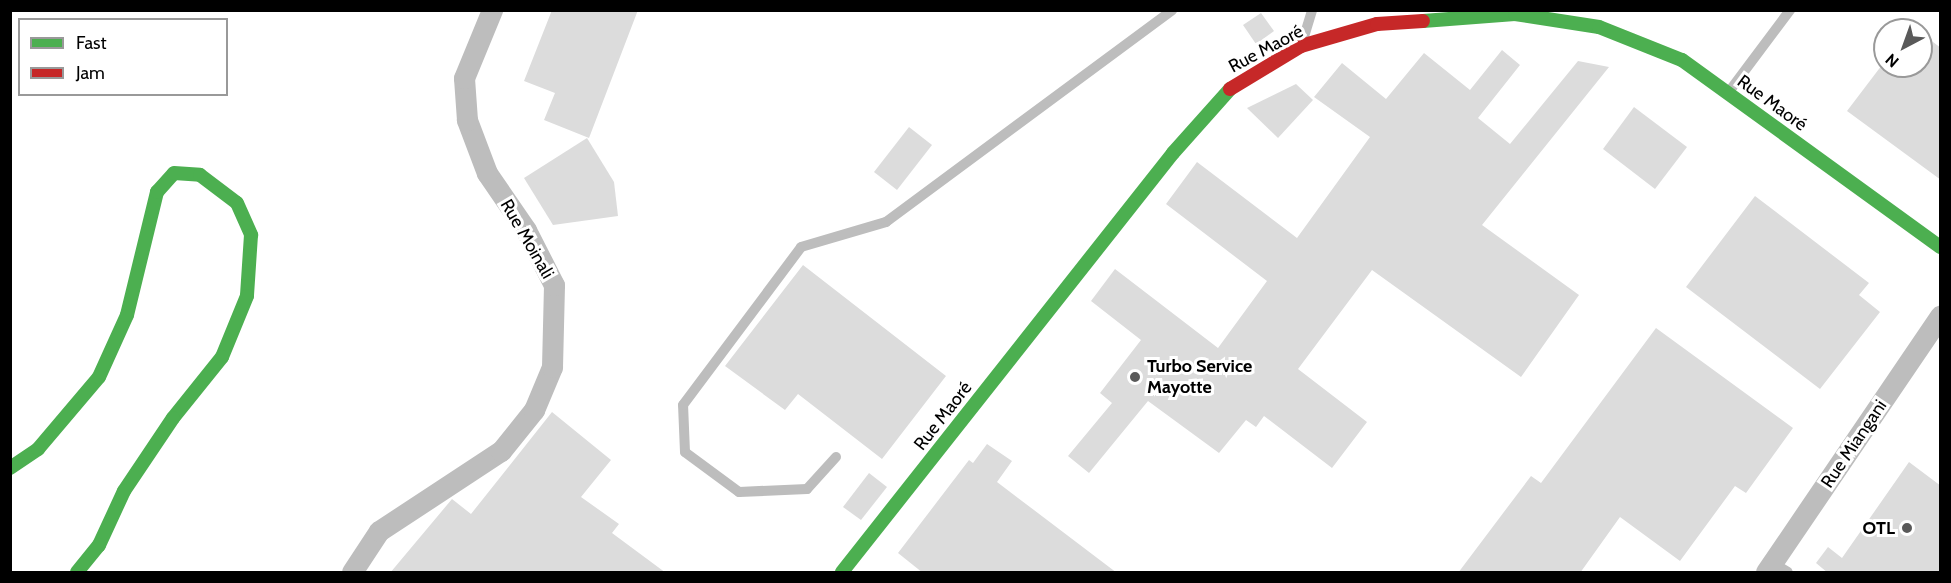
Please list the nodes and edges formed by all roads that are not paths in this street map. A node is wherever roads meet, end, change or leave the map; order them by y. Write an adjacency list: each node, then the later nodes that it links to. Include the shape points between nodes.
1 (492, 10): 13 (street, Rue Moinali, via 464,78 467,120 487,173 526,230 554,285 552,367 534,410 501,451 379,531)
2 (1172, 10): 9 (lane, via 886,222 801,246 683,405 685,452 739,492 807,489)
3 (1312, 10): 5 (lane)
4 (1790, 10): 6 (lane)
5 (1301, 46): 6 (street, Rue Maoré, via 1377,24 1515,14 1599,27 1683,60); 14 (street, Rue Maoré, via 1237,81 1173,153)
6 (1727, 93): 7 (street, Rue Maoré)
7 (1941, 247)
8 (1939, 322): 11 (street, Rue Miangani)
9 (836, 457)
10 (10, 468): 12 (street, via 38,449 99,377 127,315 157,192 174,172 200,176 237,203 251,235 247,296 222,357 173,418 124,491 99,545)
11 (1776, 569)
12 (77, 573)
13 (352, 573)
14 (842, 573)

